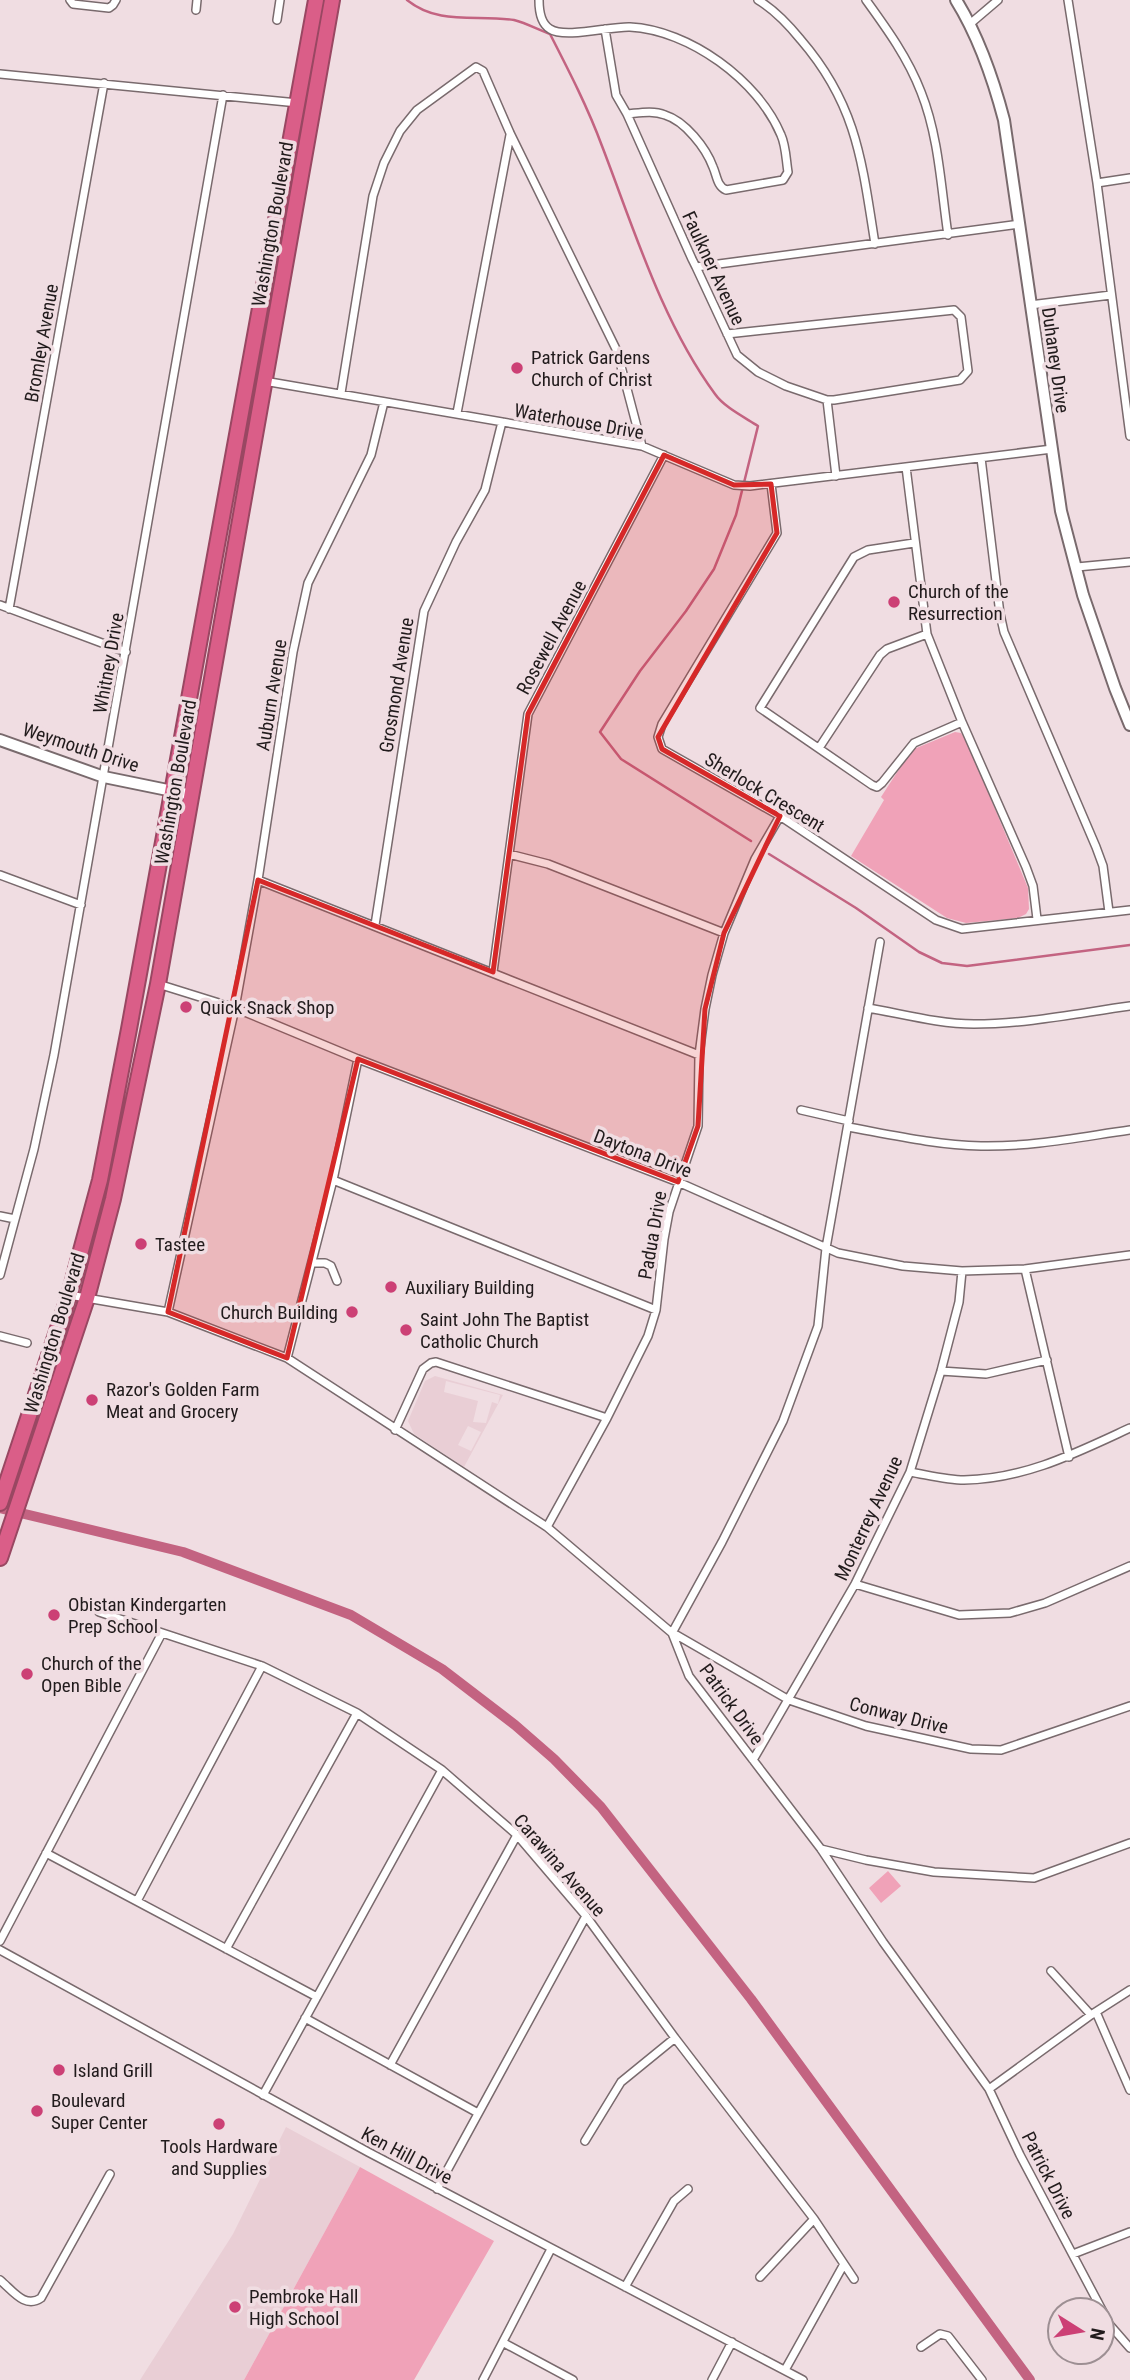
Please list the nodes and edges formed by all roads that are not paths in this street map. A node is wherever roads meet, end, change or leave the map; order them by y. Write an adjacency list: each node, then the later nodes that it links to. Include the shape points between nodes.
1 (70, 0): 12 (street, via 106,8)
2 (197, 0): 14 (street)
3 (280, 0): 15 (street)
4 (316, 0): 21 (highway, Washington Boulevard)
5 (332, 0): 33 (highway, Washington Boulevard)
6 (539, 0): 17 (street, via 541,19 550,29)
7 (758, 0): 13 (street)
8 (866, 0): 27 (street, via 922,93 934,133)
9 (956, 0): 16 (street, Duhaney Drive)
10 (998, 0): 16 (street)
11 (1068, 0): 25 (street)
12 (115, 3)
13 (773, 3): 28 (street, via 814,55 852,123)
14 (196, 10)
15 (276, 20)
16 (971, 23): 26 (street, Duhaney Drive, via 1004,120)
17 (605, 29): 22 (street, Faulkner Avenue, via 616,95); 22 (street, via 650,30 691,43 725,66 759,98 782,136 787,176 726,190 697,141 676,119 651,112)
18 (0, 74): 19 (street)
19 (104, 83): 20 (street); 51 (street, Bromley Avenue)
20 (223, 95): 21 (street); 53 (street, Whitney Drive)
21 (298, 103): 59 (highway, Washington Boulevard)
22 (626, 114): 29 (street, Faulkner Avenue)
23 (510, 133): 34 (street, via 483,71 476,67 417,110 400,131 373,196); 37 (street); 40 (street, via 617,351)
24 (1130, 178): 25 (street)
25 (1097, 183): 30 (street)
26 (1020, 224): 27 (street); 31 (street, Duhaney Drive)
27 (948, 235): 28 (street)
28 (875, 244): 29 (street)
29 (696, 267): 32 (street, Faulkner Avenue)
30 (1111, 295): 31 (street); 39 (street)
31 (1030, 305): 41 (street, Duhaney Drive)
32 (727, 334): 35 (street, Faulkner Avenue, via 737,355 758,372); 35 (street, via 951,310 960,315 968,368 963,379)
33 (263, 381): 34 (street, Waterhouse Drive); 60 (highway, Washington Boulevard)
34 (341, 393): 36 (street, Waterhouse Drive)
35 (827, 400): 45 (street)
36 (384, 402): 37 (street, Waterhouse Drive); 64 (street, Auburn Avenue, via 370,455 308,583)
37 (457, 413): 38 (street, Waterhouse Drive)
38 (502, 422): 40 (street, Waterhouse Drive); 69 (street, Grosmond Avenue, via 485,490 424,611)
39 (1130, 436)
40 (642, 446): 42 (street, Waterhouse Drive)
41 (1052, 449): 43 (street, Waterhouse Drive); 49 (street, Duhaney Drive, via 1061,511)
42 (664, 455): 46 (street, Waterhouse Drive, via 734,485); 62 (street, Rosewell Avenue, via 528,714)
43 (981, 458): 44 (street, Waterhouse Drive); 67 (street, via 1004,632 1096,847)
44 (905, 467): 45 (street, Waterhouse Drive); 47 (street)
45 (836, 476): 46 (street, Waterhouse Drive)
46 (771, 484): 61 (street, Sherlock Crescent, via 777,533 658,737 662,749)
47 (914, 543): 52 (street); 57 (street, via 868,550 854,557 760,705 762,711)
48 (1130, 562): 49 (street)
49 (1077, 567): 55 (street, Duhaney Drive)
50 (0, 605): 51 (street)
51 (9, 609): 53 (street)
52 (927, 634): 54 (street); 57 (street, via 880,655)
53 (126, 652): 58 (street, Whitney Drive)
54 (962, 722): 57 (street, via 914,743 877,786); 68 (street, via 1026,867)
55 (1130, 725)
56 (0, 740): 58 (street, Weymouth Drive)
57 (819, 748)
58 (104, 777): 59 (street, Weymouth Drive); 65 (street, Whitney Drive)
59 (172, 792): 60 (street, Weymouth Drive); 93 (highway, Washington Boulevard, via 100,1180)
60 (192, 795): 73 (highway, Washington Boulevard)
61 (780, 816): 68 (street, Sherlock Crescent, via 948,925 962,929); 70 (street, Padua Drive, via 755,859)
62 (509, 854): 70 (street, via 548,864); 72 (street, Rosewell Avenue)
63 (0, 875): 65 (street)
64 (258, 880): 69 (street); 75 (street, Auburn Avenue)
65 (81, 905): 85 (street, Whitney Drive, via 34,1149)
66 (1130, 909): 67 (street, Sherlock Crescent)
67 (1109, 912): 68 (street, Sherlock Crescent)
68 (1037, 919)
69 (375, 925): 72 (street)
70 (724, 933): 77 (street, Padua Drive)
71 (880, 942): 76 (street)
72 (493, 972): 77 (street)
73 (158, 984): 75 (street, Daytona Drive); 94 (highway, Washington Boulevard, via 113,1199)
74 (1130, 1006): 76 (street, via 975,1024)
75 (235, 1008): 78 (street, Daytona Drive); 96 (street, Auburn Avenue)
76 (868, 1008): 80 (street)
77 (699, 1055): 83 (street, Padua Drive, via 698,1126)
78 (358, 1059): 82 (street); 83 (street, Daytona Drive)
79 (801, 1110): 80 (street)
80 (848, 1124): 81 (street, via 979,1146 1018,1146); 86 (street)
81 (1130, 1130)
82 (333, 1180): 88 (street); 95 (street)
83 (678, 1182): 86 (street, Daytona Drive); 95 (street, Padua Drive, via 664,1239)
84 (0, 1216): 85 (street)
85 (15, 1219): 91 (street, Whitney Drive)
86 (826, 1248): 90 (street, Daytona Drive, via 903,1266); 114 (street, via 818,1326 783,1421)
87 (1130, 1255): 89 (street, Daytona Drive)
88 (312, 1263): 92 (street, via 331,1266); 99 (street)
89 (1025, 1269): 90 (street, Daytona Drive); 100 (street)
90 (962, 1271): 101 (street, Monterrey Avenue)
91 (0, 1275)
92 (337, 1281)
93 (69, 1294): 94 (street, Patrick Drive); 107 (highway, Washington Boulevard)
94 (87, 1298): 96 (street, Patrick Drive); 109 (highway, Washington Boulevard)
95 (656, 1310): 102 (street, Padua Drive)
96 (168, 1312): 99 (street, Patrick Drive)
97 (0, 1336): 98 (street)
98 (27, 1343)
99 (287, 1358): 104 (street, Patrick Drive)
100 (1047, 1360): 101 (street, via 986,1374); 105 (street)
101 (941, 1371): 106 (street, Monterrey Avenue)
102 (607, 1418): 104 (street, via 436,1362 424,1369); 108 (street, Padua Drive)
103 (1130, 1428): 105 (street)
104 (395, 1430): 108 (street, Patrick Drive)
105 (1069, 1457): 106 (street, via 1018,1474 963,1480)
106 (910, 1472): 111 (street, Monterrey Avenue)
107 (0, 1503)
108 (547, 1527): 114 (street, Patrick Drive)
109 (2, 1553)
110 (1130, 1566): 111 (street, via 1010,1613 959,1615)
111 (855, 1584): 116 (street, Monterrey Avenue)
112 (99, 1612): 113 (street, Carawina Avenue)
113 (162, 1633): 115 (street, Carawina Avenue); 124 (street)
114 (672, 1633): 116 (street, Conway Drive); 119 (street, Patrick Drive, via 689,1676)
115 (262, 1666): 118 (street, Carawina Avenue); 125 (street)
116 (789, 1700): 117 (street, Conway Drive, via 866,1726 971,1749 1001,1750); 119 (street, Monterrey Avenue)
117 (1130, 1706)
118 (357, 1713): 120 (street, Carawina Avenue); 128 (street)
119 (753, 1760): 123 (street, Patrick Drive)
120 (442, 1770): 121 (street, Carawina Avenue); 132 (street)
121 (517, 1835): 126 (street, Carawina Avenue); 136 (street)
122 (1130, 1843): 123 (street, via 1034,1878 934,1872)
123 (821, 1849): 137 (street, Patrick Drive)
124 (46, 1853): 125 (street); 127 (street)
125 (137, 1901): 128 (street)
126 (586, 1916): 135 (street, Carawina Avenue); 140 (street)
127 (0, 1941)
128 (226, 1949): 132 (street)
129 (0, 1950): 139 (street, Ken Hill Drive)
130 (1051, 1971): 133 (street)
131 (1130, 1990): 133 (street)
132 (317, 1997): 134 (street)
133 (1093, 2014): 137 (street); 138 (street)
134 (305, 2018): 136 (street); 139 (street)
135 (675, 2038): 141 (street, via 621,2082); 145 (street, Carawina Avenue)
136 (390, 2066): 140 (street)
137 (989, 2090): 148 (street, Patrick Drive)
138 (1130, 2090)
139 (262, 2095): 143 (street, Ken Hill Drive)
140 (478, 2113): 143 (street)
141 (585, 2141)
142 (110, 2174): 152 (street, via 41,2298 25,2301)
143 (437, 2189): 147 (street, Ken Hill Drive)
144 (688, 2189): 153 (street, via 674,2201)
145 (814, 2219): 149 (street, Carawina Avenue); 150 (street)
146 (1130, 2232): 148 (street)
147 (551, 2249): 153 (street, Ken Hill Drive); 157 (street)
148 (1073, 2254): 154 (street, Patrick Drive)
149 (844, 2264): 151 (street, Carawina Avenue); 160 (street)
150 (760, 2277)
151 (854, 2279)
152 (0, 2280)
153 (625, 2287): 156 (street, Ken Hill Drive)
154 (1095, 2296)
155 (1116, 2331): 159 (street, Patrick Drive)
156 (732, 2342): 160 (street, Ken Hill Drive); 163 (street)
157 (504, 2343): 161 (street); 162 (street)
158 (921, 2347): 165 (street, via 940,2334 948,2336)
159 (1130, 2348)
160 (785, 2370): 164 (street, Ken Hill Drive)
161 (483, 2380)
162 (573, 2380)
163 (712, 2380)
164 (803, 2380)
165 (982, 2380)

